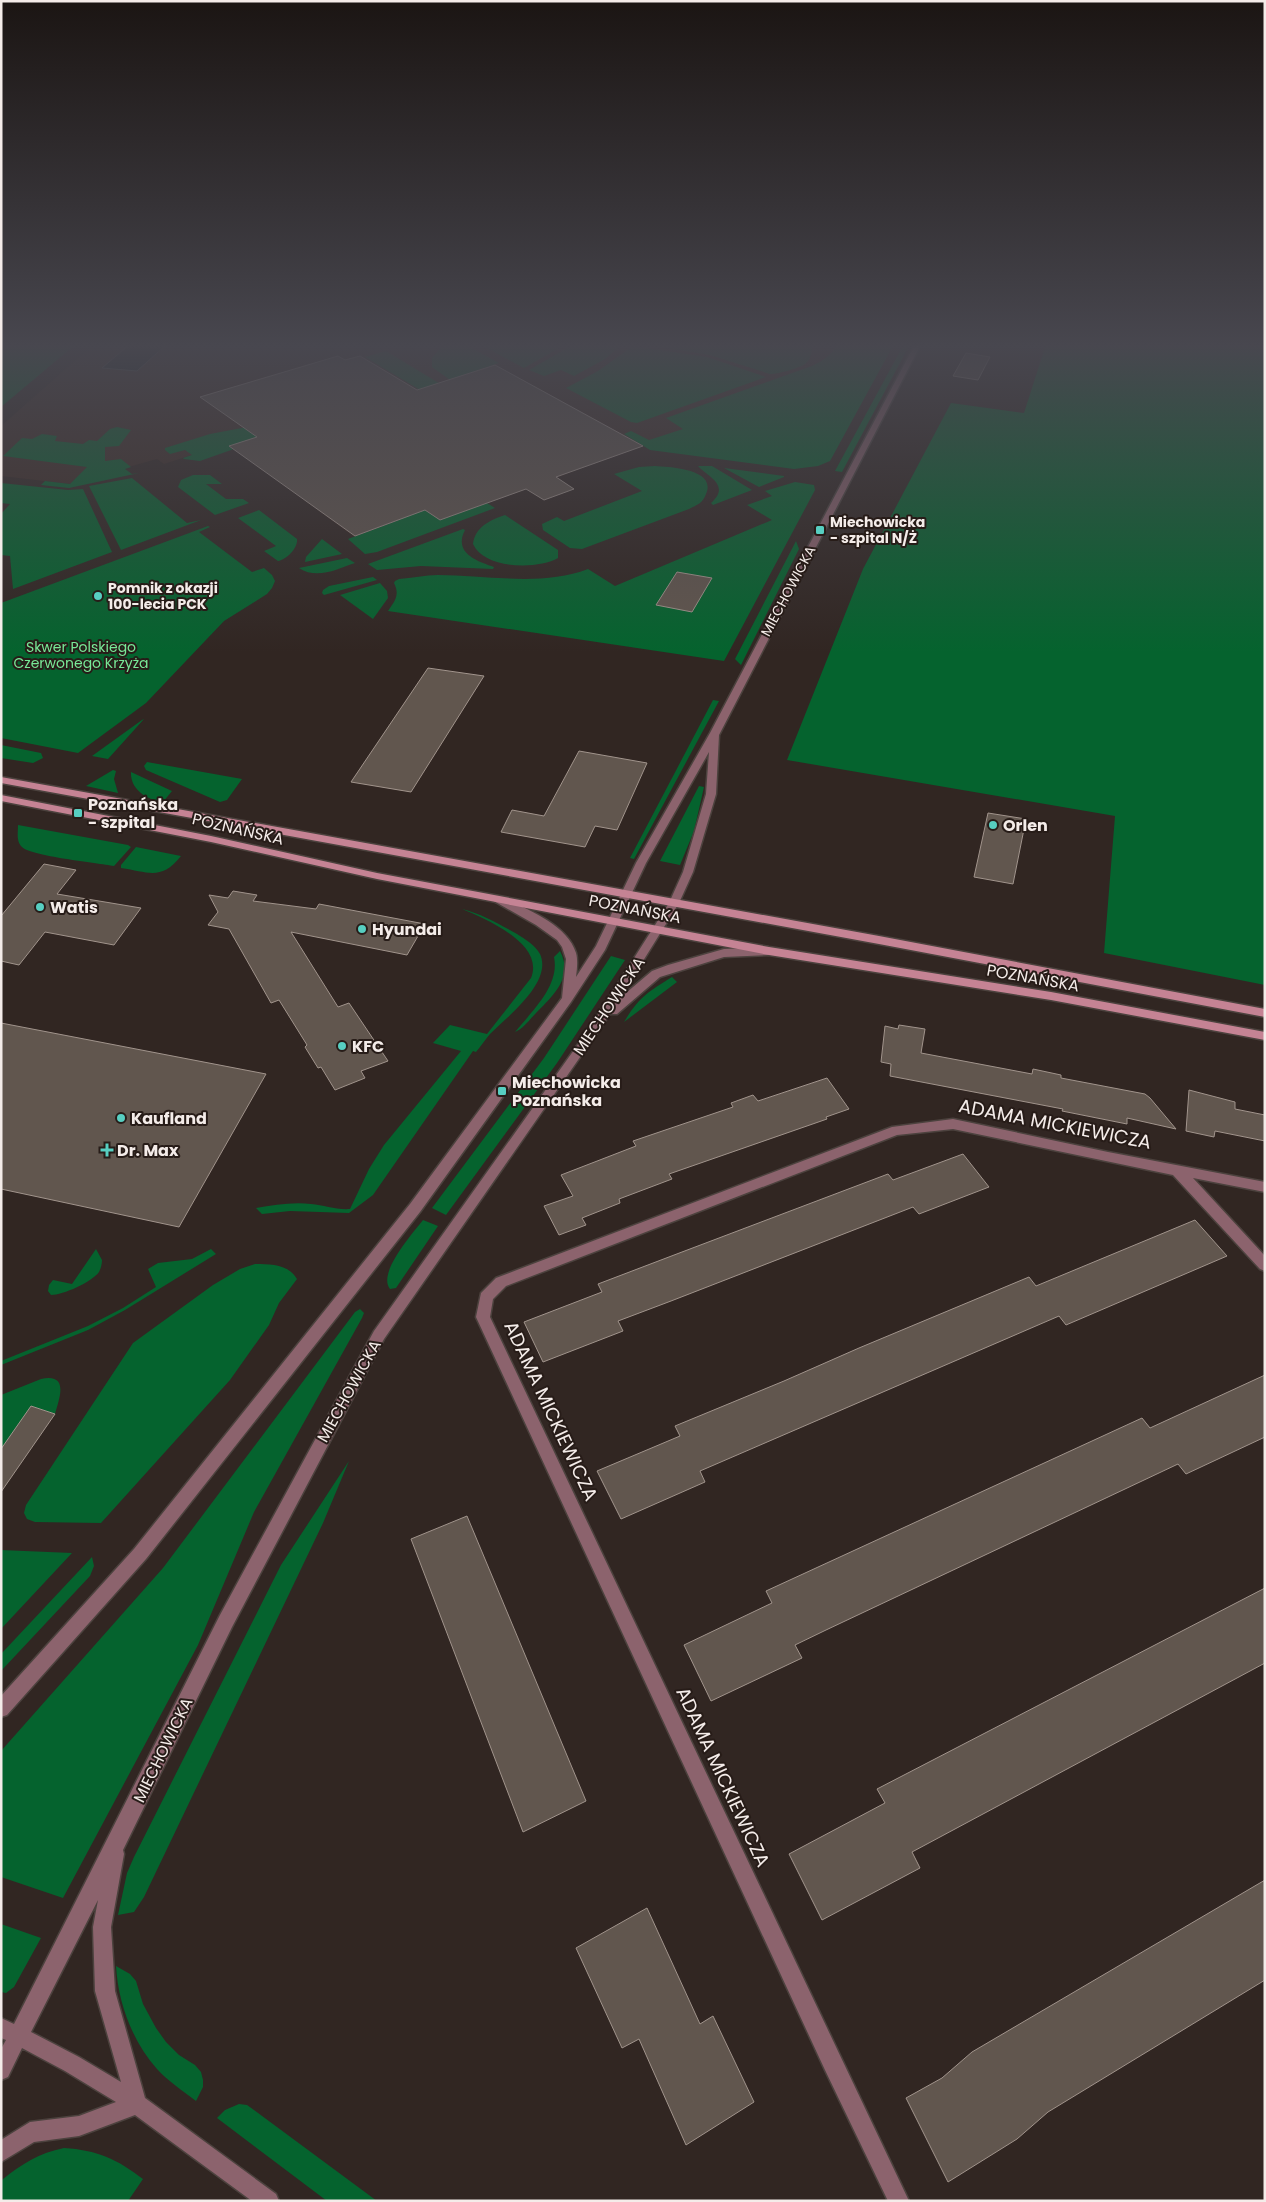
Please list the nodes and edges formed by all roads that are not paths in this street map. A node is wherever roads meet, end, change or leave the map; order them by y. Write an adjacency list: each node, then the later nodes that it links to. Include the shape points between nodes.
1 (864, 447): 2 (street, MIECHOWICKA)
2 (715, 732): 5 (street, MIECHOWICKA); 7 (street, MIECHOWICKA, via 711,794 688,872)
3 (1, 780): 5 (main road, POZNAŃSKA)
4 (1, 798): 6 (main road, POZNAŃSKA)
5 (626, 894): 7 (main road, POZNAŃSKA); 8 (street, MIECHOWICKA)
6 (498, 900): 8 (main road, POZNAŃSKA); 11 (street, via 545,925 566,942 571,954)
7 (674, 903): 9 (street, MIECHOWICKA); 12 (main road, POZNAŃSKA)
8 (614, 922): 9 (main road, POZNAŃSKA); 11 (street, MIECHOWICKA)
9 (658, 930): 10 (main road, POZNAŃSKA); 13 (street, MIECHOWICKA)
10 (769, 952): 13 (street, via 724,953 656,974); 14 (main road, POZNAŃSKA, via 1041,995)
11 (567, 999): 18 (street, MIECHOWICKA, via 415,1208 140,1554)
12 (1265, 1013)
13 (595, 1029): 19 (street, MIECHOWICKA, via 379,1335 226,1621)
14 (1265, 1036)
15 (1177, 1170): 16 (street, ADAMA MICKIEWICZA); 17 (street); 25 (street, ADAMA MICKIEWICZA, via 953,1124 896,1130 501,1282 486,1297 483,1316)
16 (1265, 1187)
17 (1265, 1265)
18 (1, 1709)
19 (117, 1842): 20 (street, MIECHOWICKA); 22 (street, via 102,1927 105,1991)
20 (10, 2032): 21 (street, MIECHOWICKA); 22 (street, via 76,2065)
21 (1, 2070)
22 (137, 2104): 23 (street, via 78,2126 30,2132); 24 (street, via 192,2141)
23 (1, 2152)
24 (269, 2201)
25 (899, 2201)

